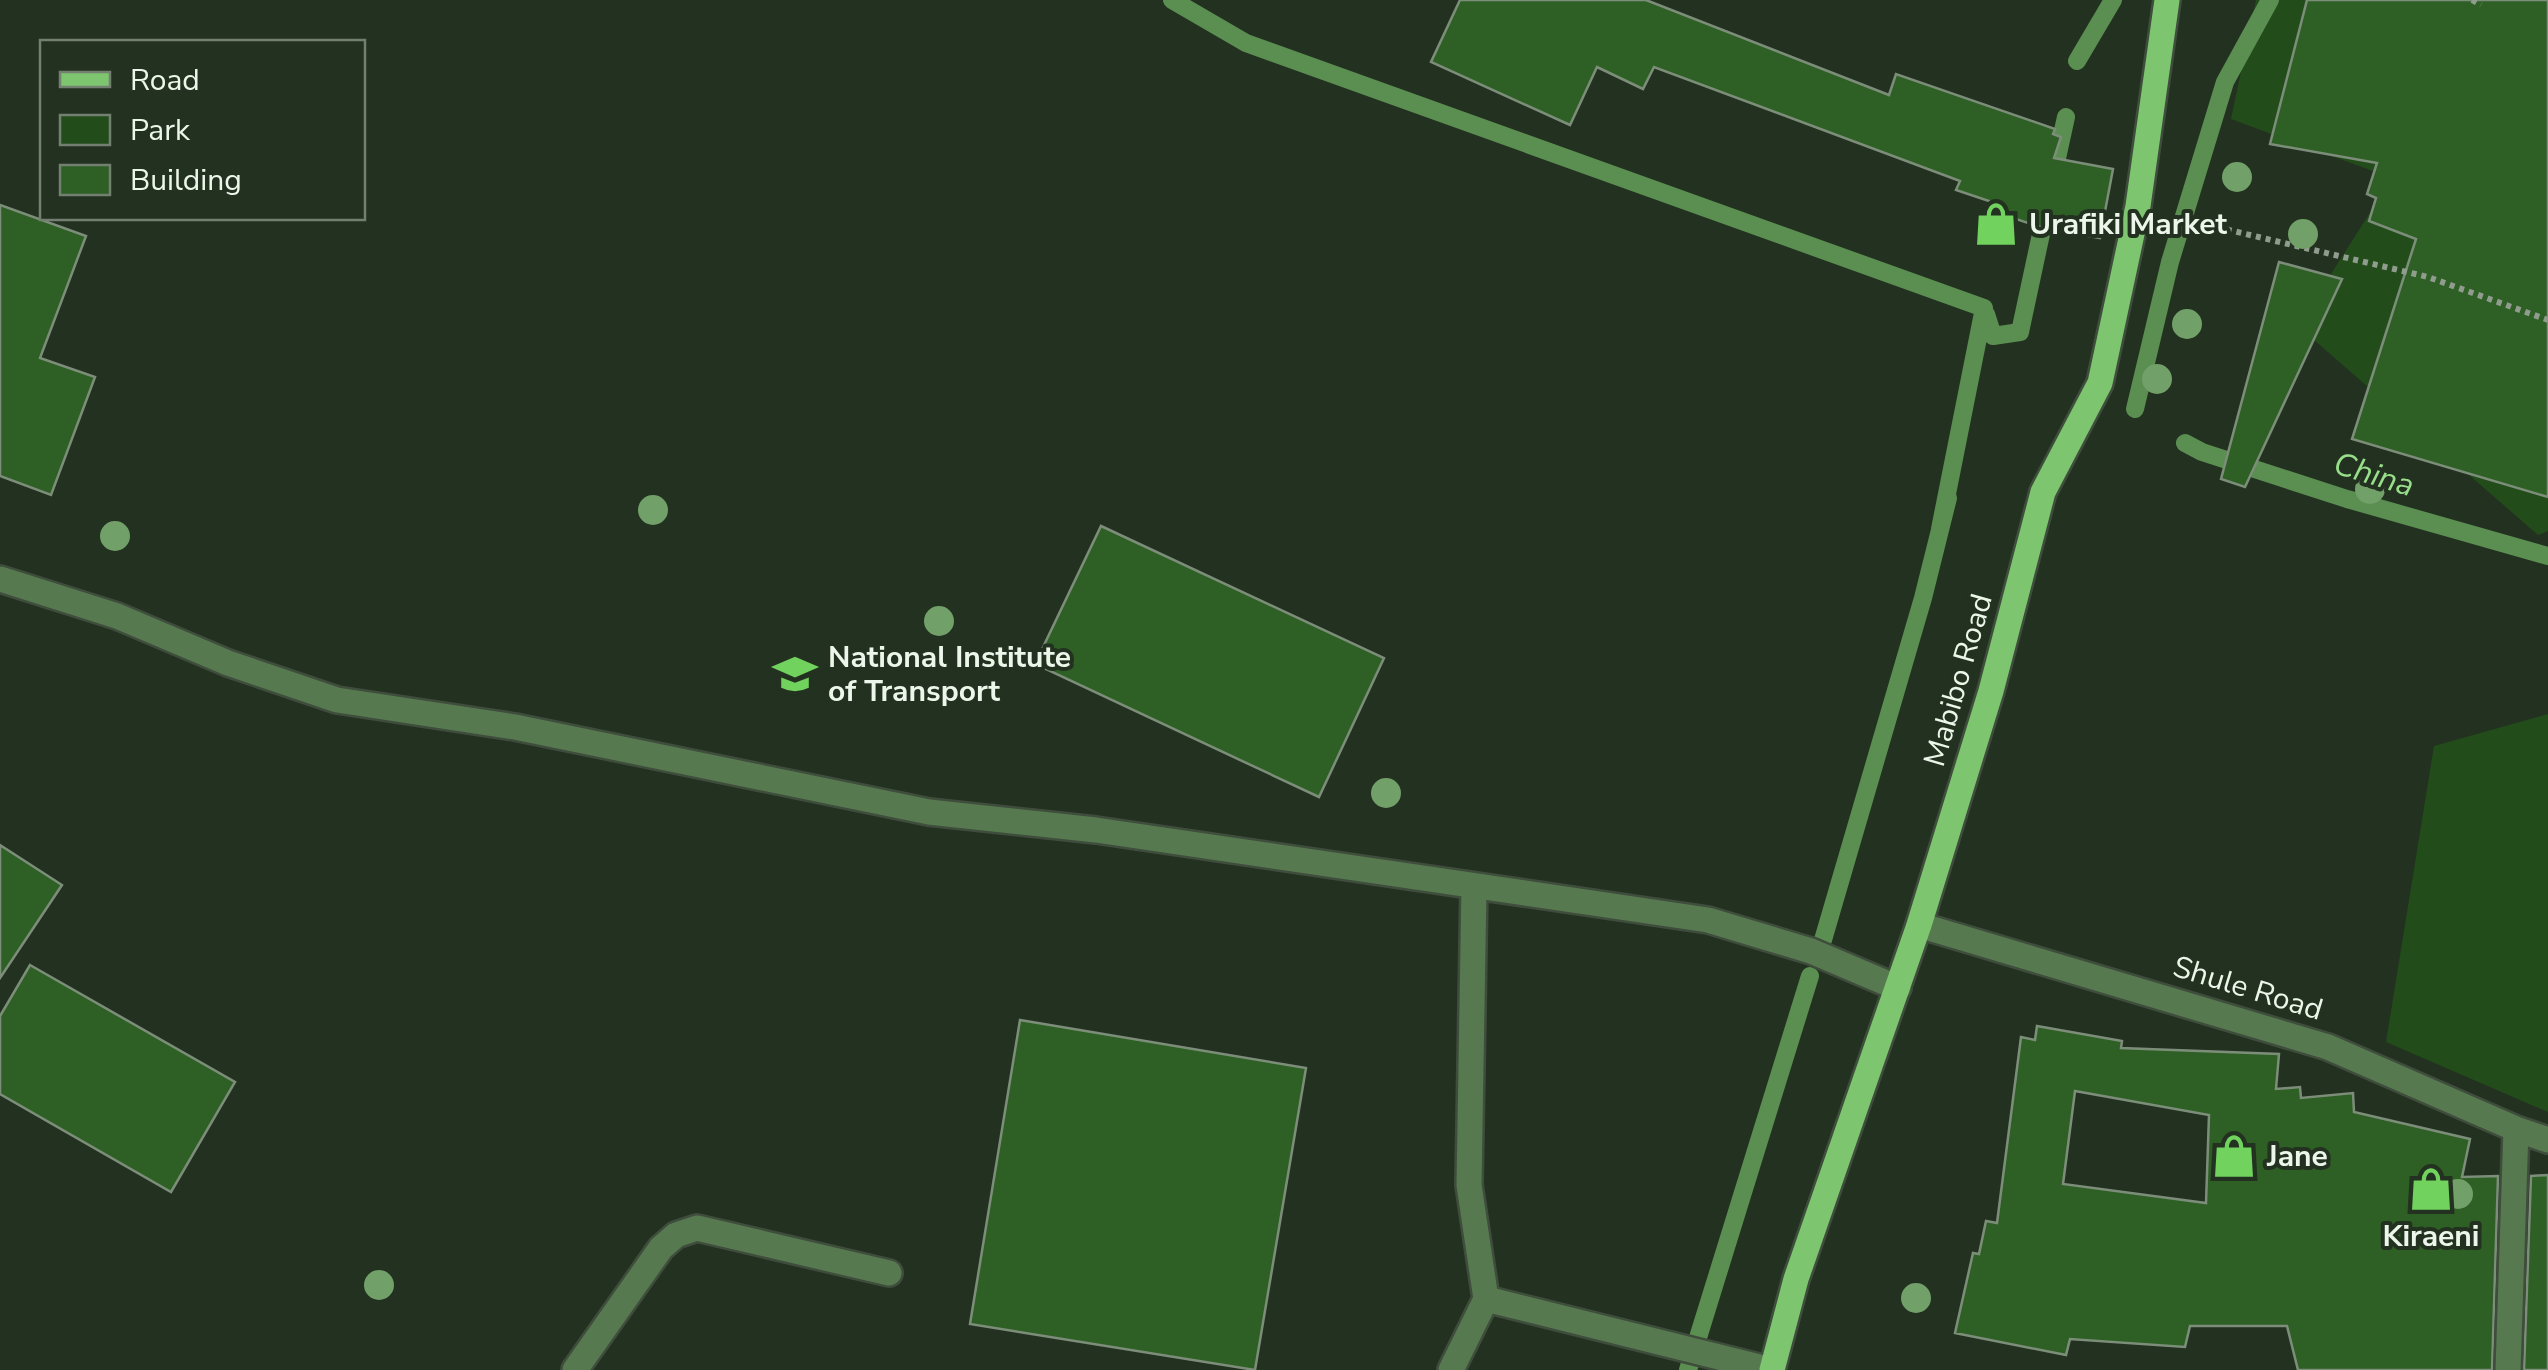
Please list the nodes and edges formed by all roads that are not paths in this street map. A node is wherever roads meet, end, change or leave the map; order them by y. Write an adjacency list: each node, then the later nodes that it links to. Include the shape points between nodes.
1 (2167, 0): 4 (main road, Mabibo Road, via 2138,206 2100,384 2044,492)
2 (0, 580): 3 (street, via 117,616 336,700 514,726 928,812)
3 (1474, 886): 5 (street, via 1708,920 1811,951); 9 (street, via 1469,1185)
4 (1919, 925): 5 (main road, Mabibo Road); 6 (street, Shule Road, via 2328,1047)
5 (1898, 988): 12 (main road, Mabibo Road)
6 (2516, 1129): 7 (street, Shule Road); 13 (street)
7 (2548, 1140)
8 (889, 1273): 10 (street, via 697,1228 661,1248)
9 (1486, 1299): 11 (street); 12 (street)
10 (575, 1370)
11 (1451, 1370)
12 (1771, 1370)
13 (2508, 1370)

